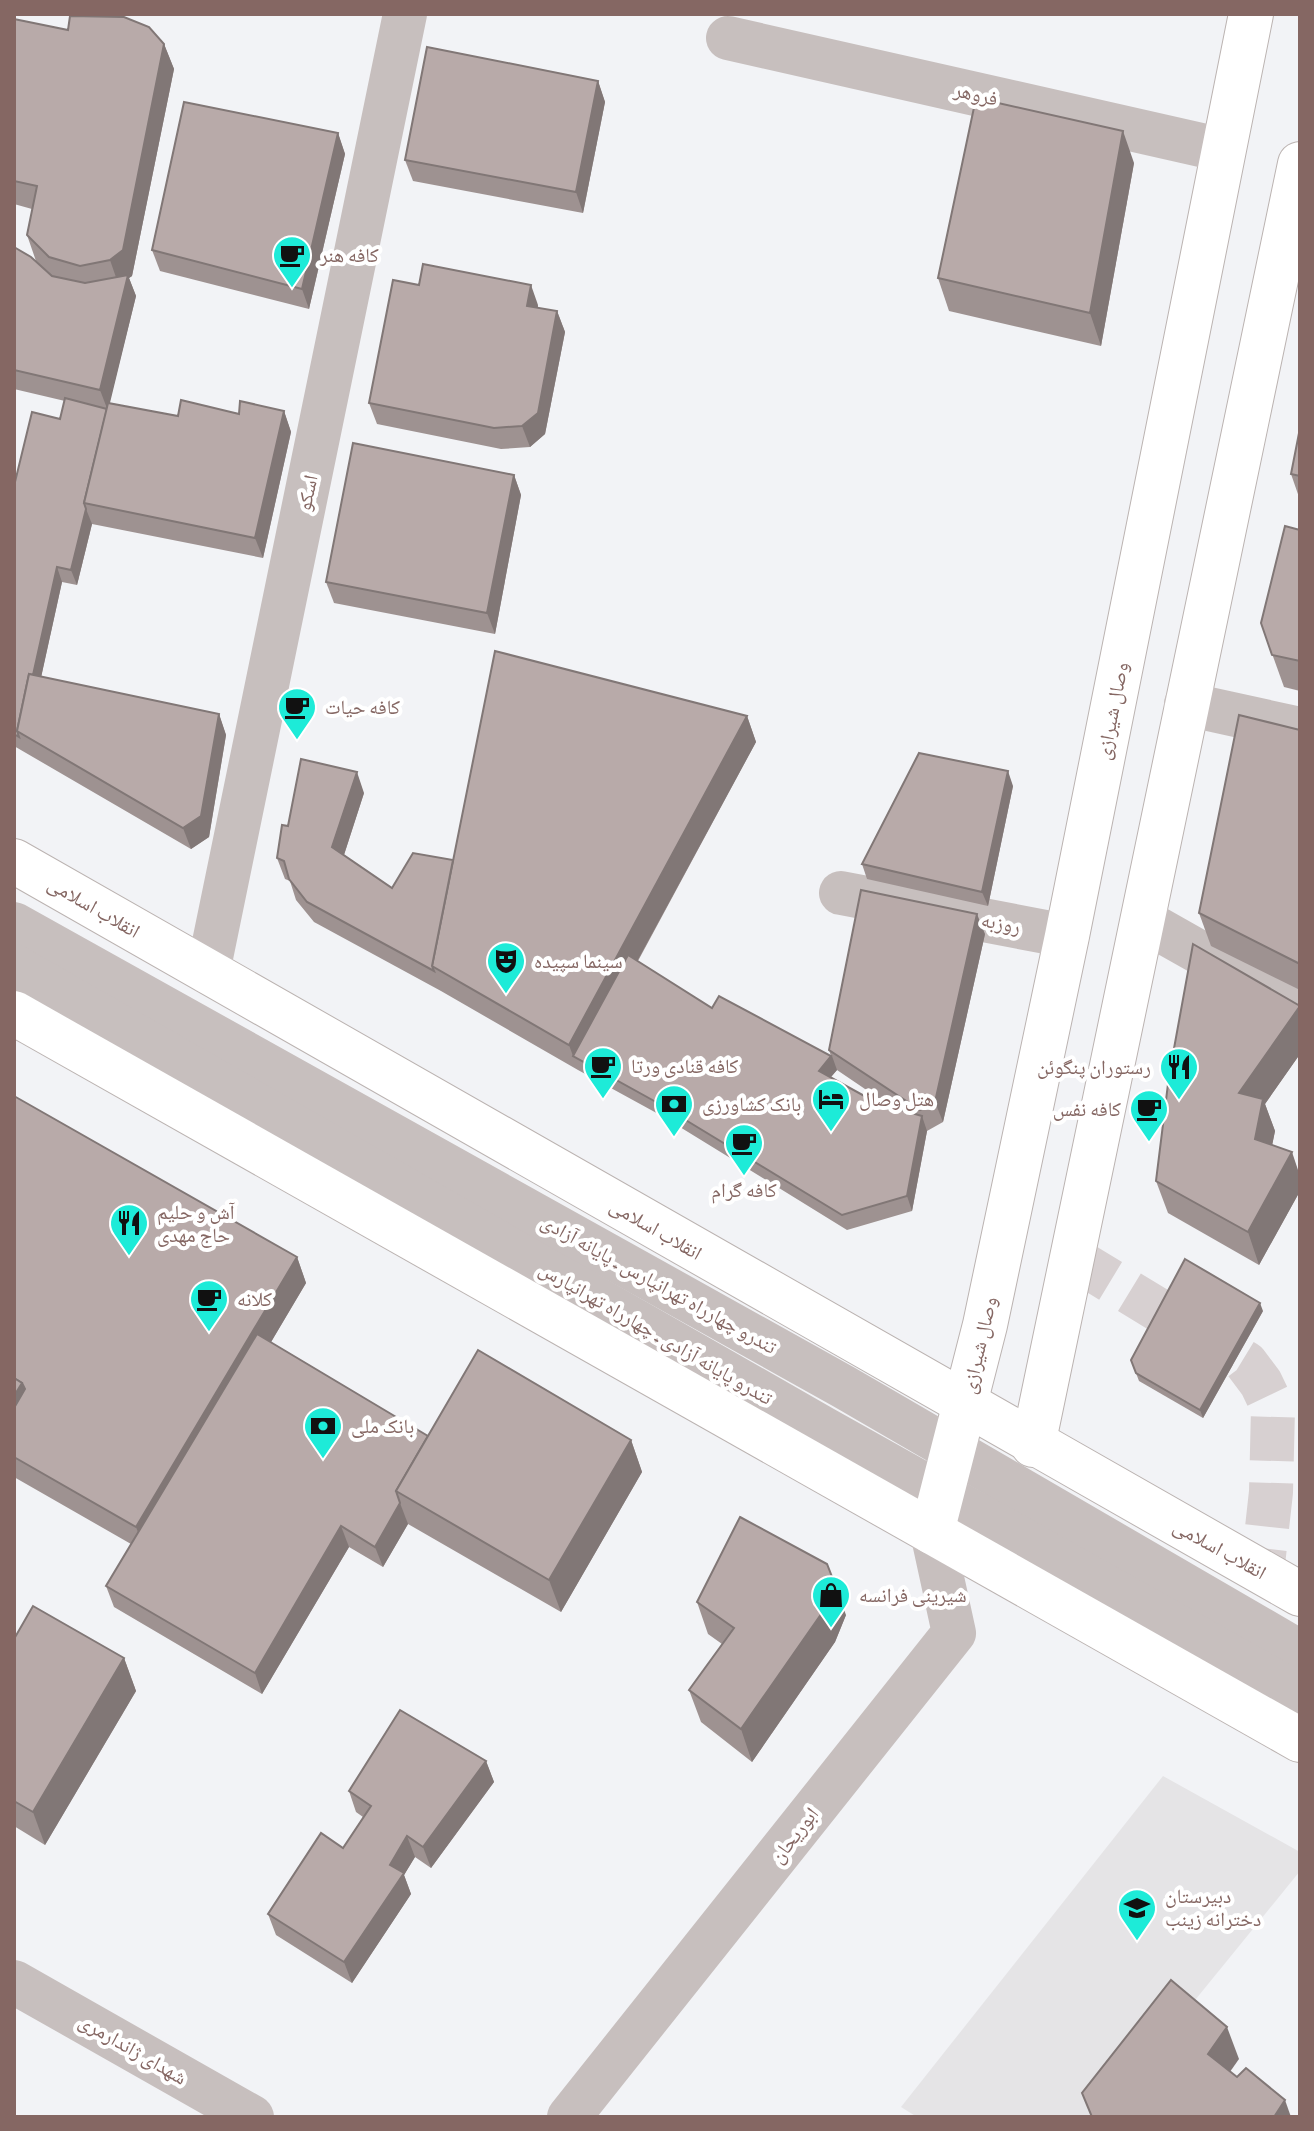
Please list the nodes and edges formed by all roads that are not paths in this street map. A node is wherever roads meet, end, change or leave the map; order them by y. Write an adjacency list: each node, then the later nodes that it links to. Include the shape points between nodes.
1 (405, 14): 14 (street, اسکو)
2 (1251, 14): 4 (main road, وصال شیرازی)
3 (728, 38): 4 (street, فروهر)
4 (1223, 150): 12 (main road, وصال شیرازی)
5 (1300, 164): 6 (main road)
6 (1186, 704): 7 (street); 10 (main road)
7 (1300, 729)
8 (14, 861): 14 (main road, انقلاب اسلامی)
9 (841, 893): 12 (street, روزبه)
10 (1144, 921): 15 (street); 18 (main road)
11 (14, 924): 21 (street, تندرو چهارراه تهرانپارس ـ پایانه آزادی, via 844,1387)
12 (1067, 936): 17 (main road, وصال شیرازی)
13 (14, 966): 21 (street, تندرو پایانه آزادی ـ چهارراه تهرانپارس)
14 (208, 972): 19 (main road, انقلاب اسلامی)
15 (1300, 1009)
16 (14, 1013): 21 (main road)
17 (989, 1306): 18 (main road); 19 (main road, وصال شیرازی)
18 (1055, 1342): 20 (main road)
19 (964, 1406): 20 (main road, انقلاب اسلامی); 21 (main road, وصال شیرازی)
20 (1033, 1445): 22 (main road, انقلاب اسلامی)
21 (942, 1493): 23 (street, تندرو چهارراه تهرانپارس ـ پایانه آزادی); 24 (street, تندرو پایانه آزادی ـ چهارراه تهرانپارس); 25 (main road); 28 (street, ابوریحان, via 954,1633)
22 (1300, 1594)
23 (1300, 1652)
24 (1300, 1695)
25 (1300, 1740)
26 (14, 1982): 27 (street, شهدای ژاندارمری)
27 (252, 2117)
28 (569, 2117)

